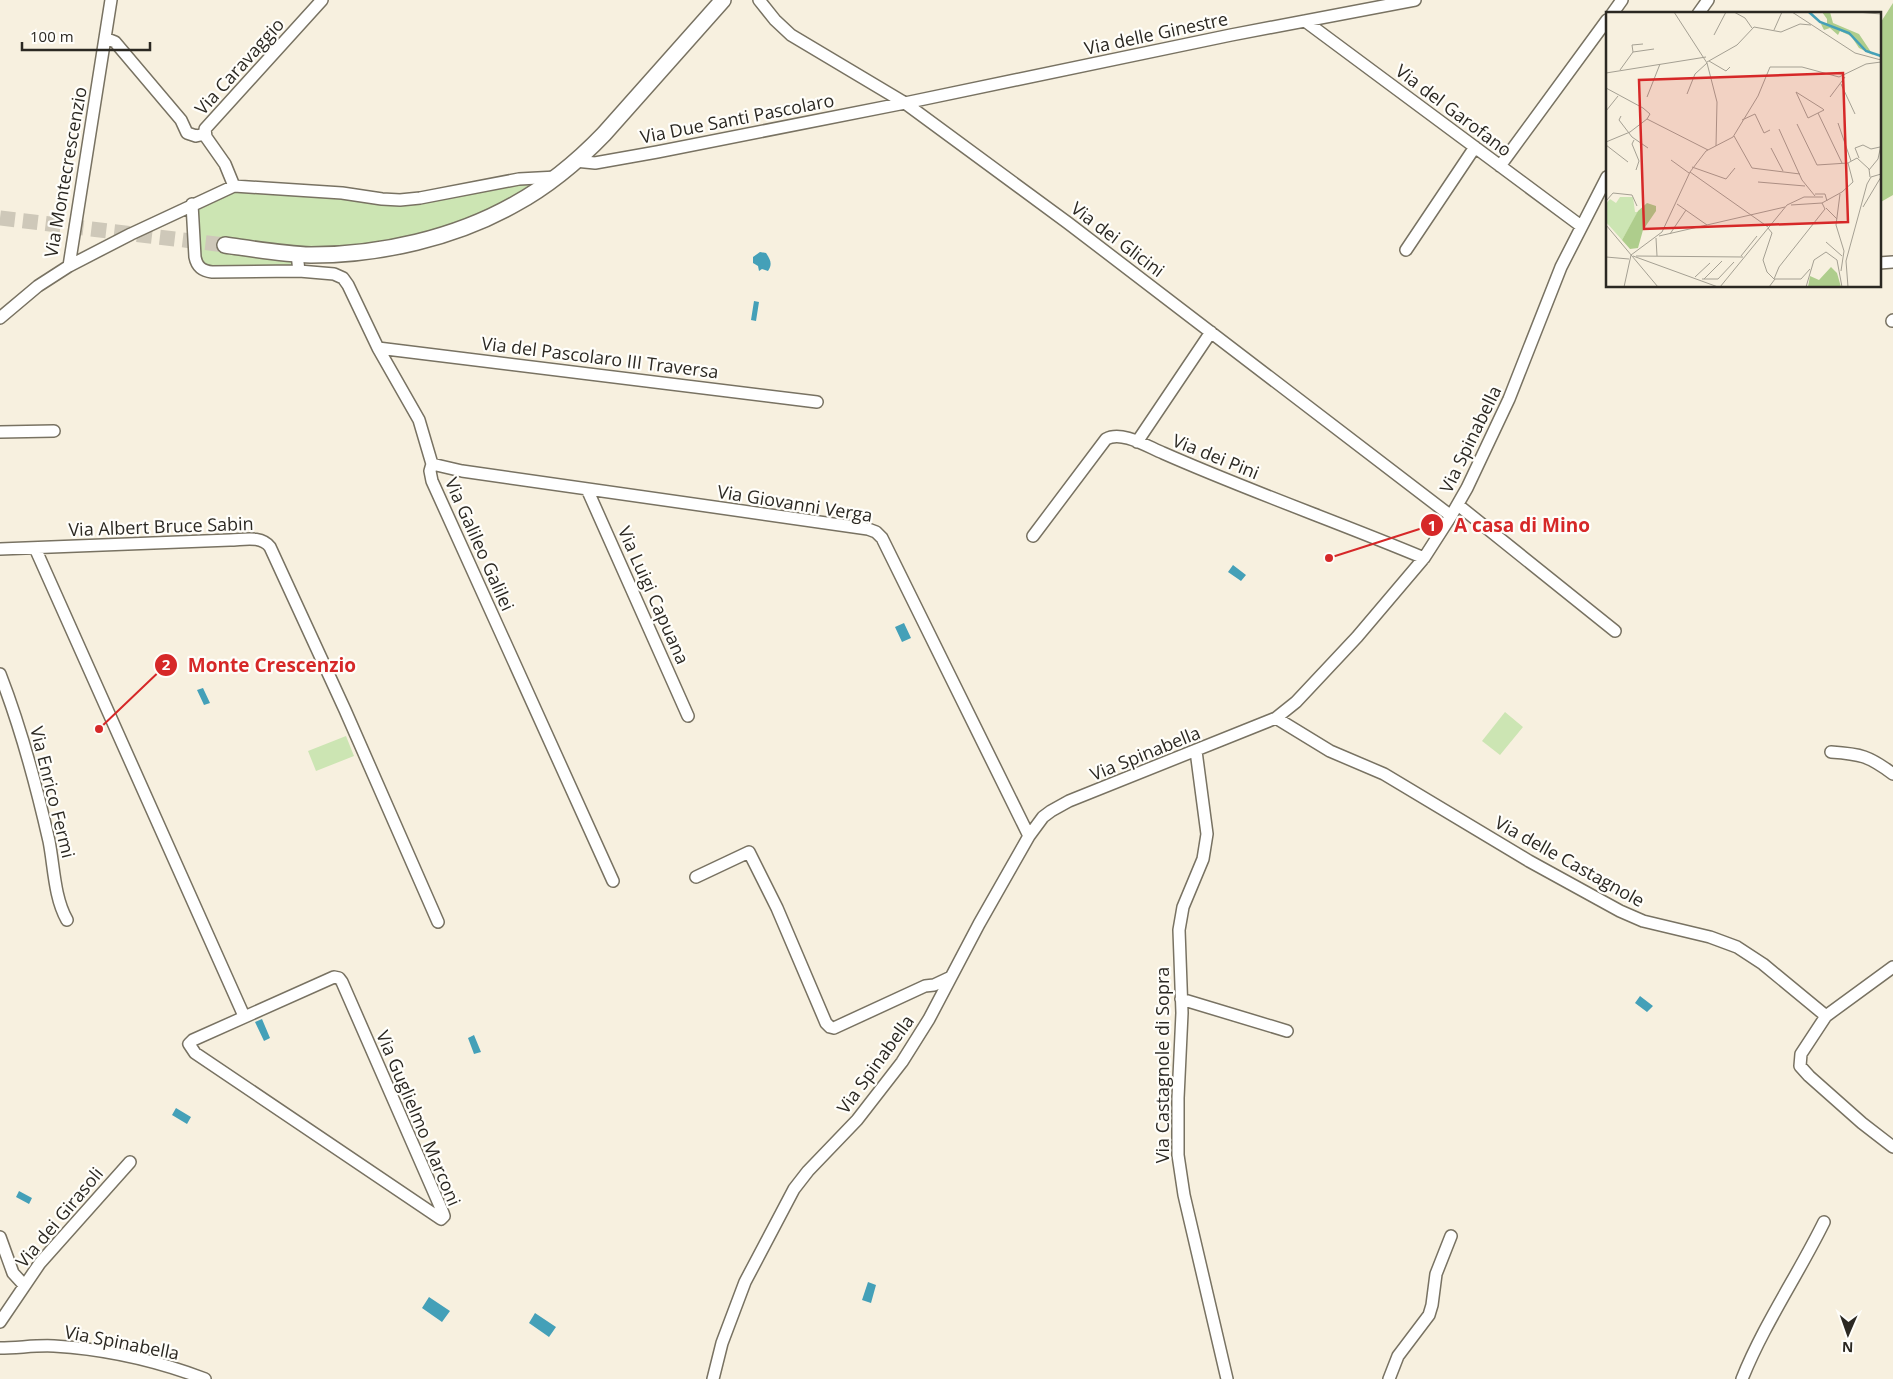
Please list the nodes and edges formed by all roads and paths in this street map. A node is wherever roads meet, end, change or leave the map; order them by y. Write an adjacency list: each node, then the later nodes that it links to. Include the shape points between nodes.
1 (111, 0): 12 (street, Via Montecrescenzio)
2 (322, 0): 14 (street, Via Caravaggio, via 207,127)
3 (723, 0): 16 (main road, via 604,134)
4 (759, 0): 13 (street, Via dei Glicini, via 792,35)
5 (1415, 0): 10 (street, Via delle Ginestre)
6 (1622, 0): 8 (street)
7 (1708, 0): 9 (street)
8 (1613, 12)
9 (1699, 12)
10 (1305, 21): 13 (street, Via delle Ginestre); 15 (street, Via del Garofano)
11 (1606, 21): 17 (street)
12 (105, 38): 14 (street, via 115,42 181,120 187,132); 28 (street, Via Montecrescenzio)
13 (905, 103): 16 (street, Via Due Santi Pascolaro, via 604,162); 31 (street, Via dei Glicini)
14 (205, 134): 20 (street, Via Caravaggio, via 225,164)
15 (1475, 147): 17 (street, Via del Garofano); 24 (street)
16 (575, 161): 18 (main road)
17 (1500, 166): 22 (street, Via del Garofano)
18 (557, 177): 20 (street, via 509,181 400,200); 25 (main road, via 508,208 437,236 361,251)
19 (1606, 179): 22 (street, Via Spinabella)
20 (234, 186): 21 (street)
21 (192, 204): 28 (street); 29 (street, Via Galileo Galilei, via 195,257 202,269 212,272)
22 (1581, 226): 39 (street, Via Spinabella, via 1558,274 1512,394)
23 (225, 245): 25 (main road)
24 (1406, 250)
25 (297, 254): 29 (street)
26 (1893, 262): 27 (street)
27 (1880, 263)
28 (69, 266): 30 (street, Via Montecrescenzio, via 38,286)
29 (299, 271): 32 (street, Via Galileo Galilei, via 330,273 344,280)
30 (0, 318)
31 (1211, 332): 36 (street); 40 (street, Via dei Glicini)
32 (378, 348): 33 (street, Via del Pascolaro III Traversa); 37 (street, Via Galileo Galilei, via 417,414)
33 (817, 402)
34 (54, 431): 35 (street)
35 (0, 432)
36 (1138, 442): 41 (street, Via dei Pini, via 1117,436 1106,439); 44 (street, Via dei Pini)
37 (432, 464): 38 (street, Via Giovanni Verga); 54 (street, Via Galileo Galilei, via 432,481)
38 (587, 489): 47 (street, Via Luigi Capuana); 52 (street, Via Giovanni Verga, via 876,532 882,538)
39 (1458, 505): 40 (street, Via Spinabella); 45 (street)
40 (1451, 516): 44 (street, Via Spinabella)
41 (1033, 536)
42 (35, 548): 43 (street, Via Albert Bruce Sabin); 56 (street, Via Albert Bruce Sabin, via 259,539 267,543); 60 (street)
43 (0, 549)
44 (1424, 558): 48 (street, Via Spinabella, via 1330,666)
45 (1615, 631)
46 (0, 674): 55 (street, Via Enrico Fermi, via 38,794)
47 (688, 716)
48 (1276, 718): 49 (street, Via Spinabella); 61 (street, Via delle Castagnole, via 1330,751 1384,774 1620,911 1737,947)
49 (1196, 752): 52 (street, Via Spinabella, via 1056,808 1043,817); 59 (street, Via Castagnole di Sopra, via 1207,834 1203,859 1180,919)
50 (1831, 752): 51 (street, via 1866,756)
51 (1893, 774)
52 (1029, 836): 58 (street, Via Spinabella)
53 (696, 876): 58 (street, via 749,852 830,1027)
54 (613, 881)
55 (66, 920)
56 (438, 922)
57 (1893, 967): 61 (street)
58 (951, 977): 72 (street, Via Spinabella, via 902,1062 857,1120 808,1171 791,1196 745,1282)
59 (1181, 999): 62 (street); 73 (street, Via Castagnole di Sopra, via 1179,1164)
60 (244, 1016): 60 (street, Via Guglielmo Marconi, via 192,1040 190,1047 436,1217 443,1218 340,979 330,978)
61 (1826, 1016): 63 (street, via 1801,1054 1801,1068)
62 (1287, 1031)
63 (1893, 1147)
64 (130, 1162): 68 (street, Via dei Girasoli)
65 (1824, 1222): 75 (street)
66 (1451, 1236): 74 (street, via 1436,1274 1429,1315 1398,1356)
67 (0, 1237): 68 (street, via 13,1273)
68 (24, 1285): 69 (street, Via dei Girasoli)
69 (0, 1322)
70 (0, 1348): 71 (street, Via Spinabella, via 54,1346 87,1350 158,1364)
71 (205, 1379)
72 (712, 1379)
73 (1227, 1379)
74 (1389, 1379)
75 (1742, 1379)

